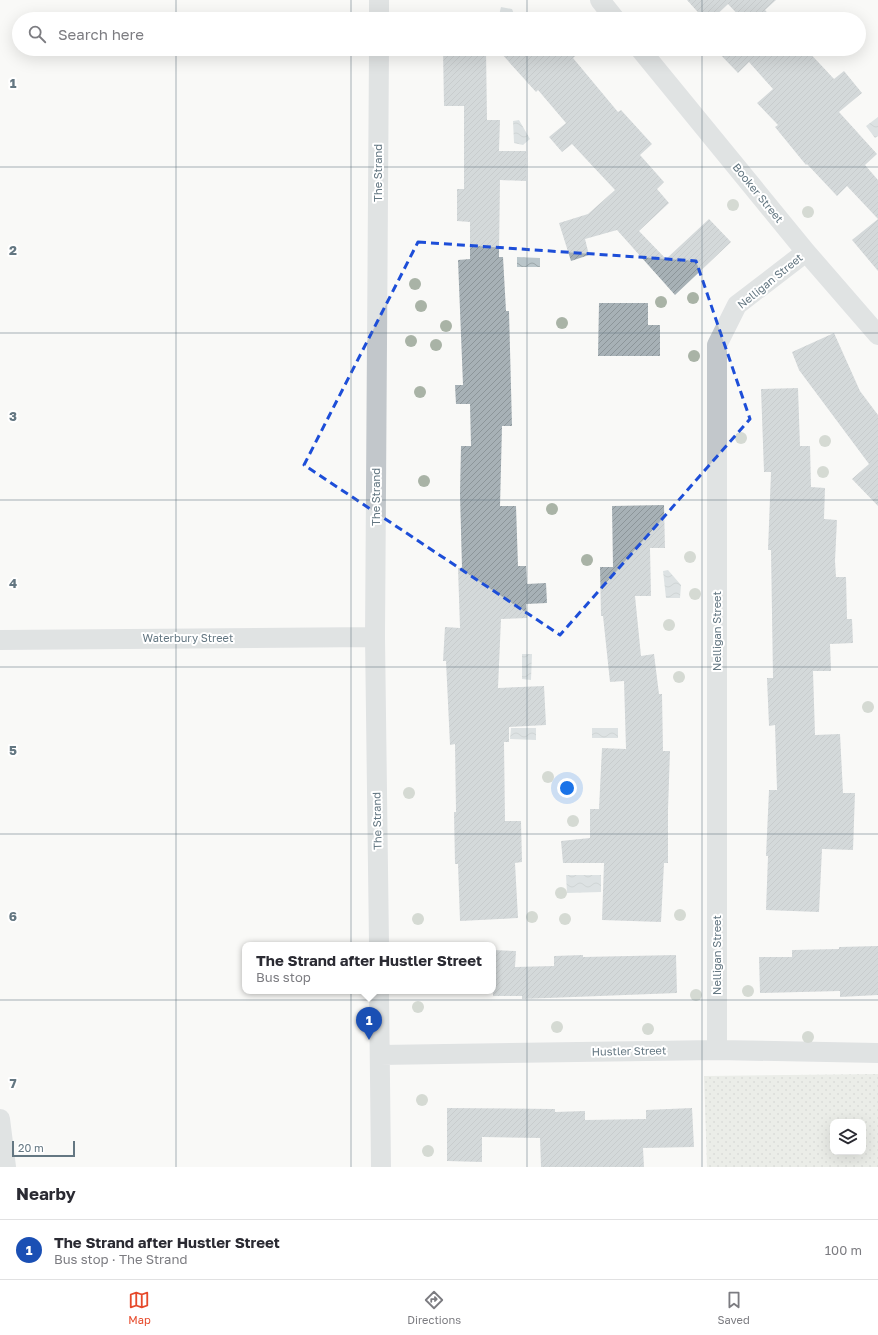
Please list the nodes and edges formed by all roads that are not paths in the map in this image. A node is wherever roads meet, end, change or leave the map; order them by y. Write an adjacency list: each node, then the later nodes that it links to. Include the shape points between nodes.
1 (379, 0): 3 (street)
2 (600, 0): 4 (street)
3 (379, 12)
4 (610, 12)
5 (379, 56): 9 (street, The Strand)
6 (646, 56): 7 (street, Booker Street)
7 (806, 252): 8 (street, Booker Street); 13 (street, Nelligan Street, via 737,304 718,345)
8 (878, 335)
9 (376, 637): 10 (street, Waterbury Street); 11 (street, The Strand)
10 (0, 640)
11 (379, 942)
12 (379, 994): 15 (street)
13 (717, 1050): 14 (street, Hustler Street); 15 (street, Hustler Street)
14 (878, 1053)
15 (380, 1055): 18 (street)
16 (0, 1118): 17 (street)
17 (6, 1167)
18 (380, 1167)

